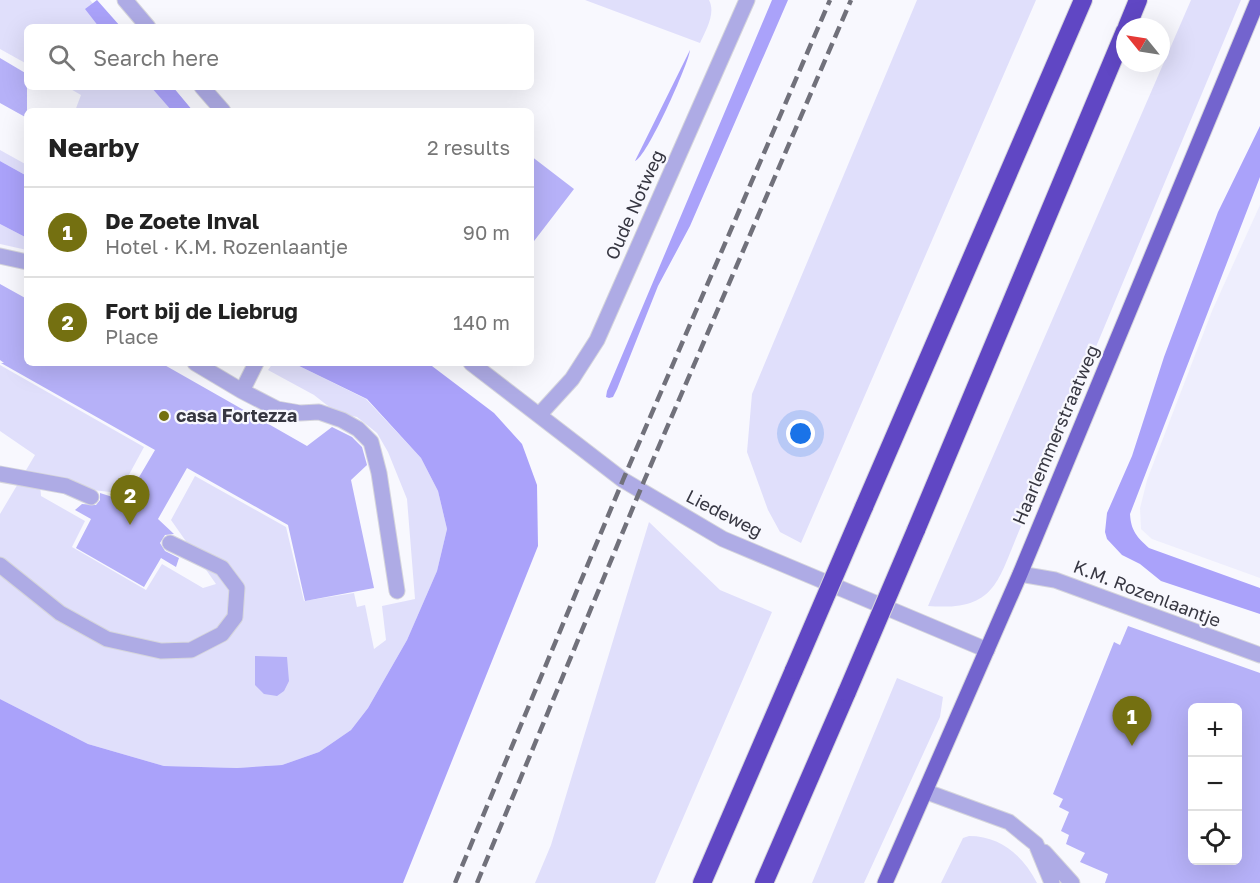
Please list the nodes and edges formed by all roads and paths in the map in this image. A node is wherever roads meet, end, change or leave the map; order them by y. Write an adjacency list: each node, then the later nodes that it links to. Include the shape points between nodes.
1 (125, 0): 7 (street)
2 (747, 0): 17 (street, Oude Notweg, via 597,340 572,379)
3 (1083, 0): 28 (highway, bridge)
4 (1138, 0): 6 (highway)
5 (1258, 0): 22 (main road, Haarlemmerstraatweg)
6 (1131, 18)
7 (145, 24)
8 (1116, 53): 29 (highway, bridge)
9 (205, 90): 10 (street)
10 (220, 108)
11 (0, 256): 12 (street)
12 (24, 261)
13 (200, 366): 16 (street)
14 (254, 366): 16 (street)
15 (475, 366): 17 (street, Liedeweg)
16 (242, 391): 23 (street, via 277,409 319,412 342,420 371,442)
17 (540, 414): 24 (street, Liedeweg, via 623,480 723,539)
18 (0, 474): 19 (street, via 66,486)
19 (91, 497)
20 (170, 543): 21 (street, via 222,568 237,588 235,617 222,633 191,650 161,651 107,639 60,613)
21 (0, 565)
22 (1020, 574): 24 (main road, Haarlemmerstraatweg); 25 (street, K.M. Rozenlaantje, via 1055,580)
23 (397, 591)
24 (987, 650): 26 (main road, Haarlemmerstraatweg)
25 (1260, 655)
26 (927, 792): 27 (street, via 1009,822); 30 (main road, Haarlemmerstraatweg)
27 (1036, 843): 31 (street); 32 (street)
28 (702, 883)
29 (764, 883)
30 (885, 883)
31 (1052, 883)
32 (1072, 883)

